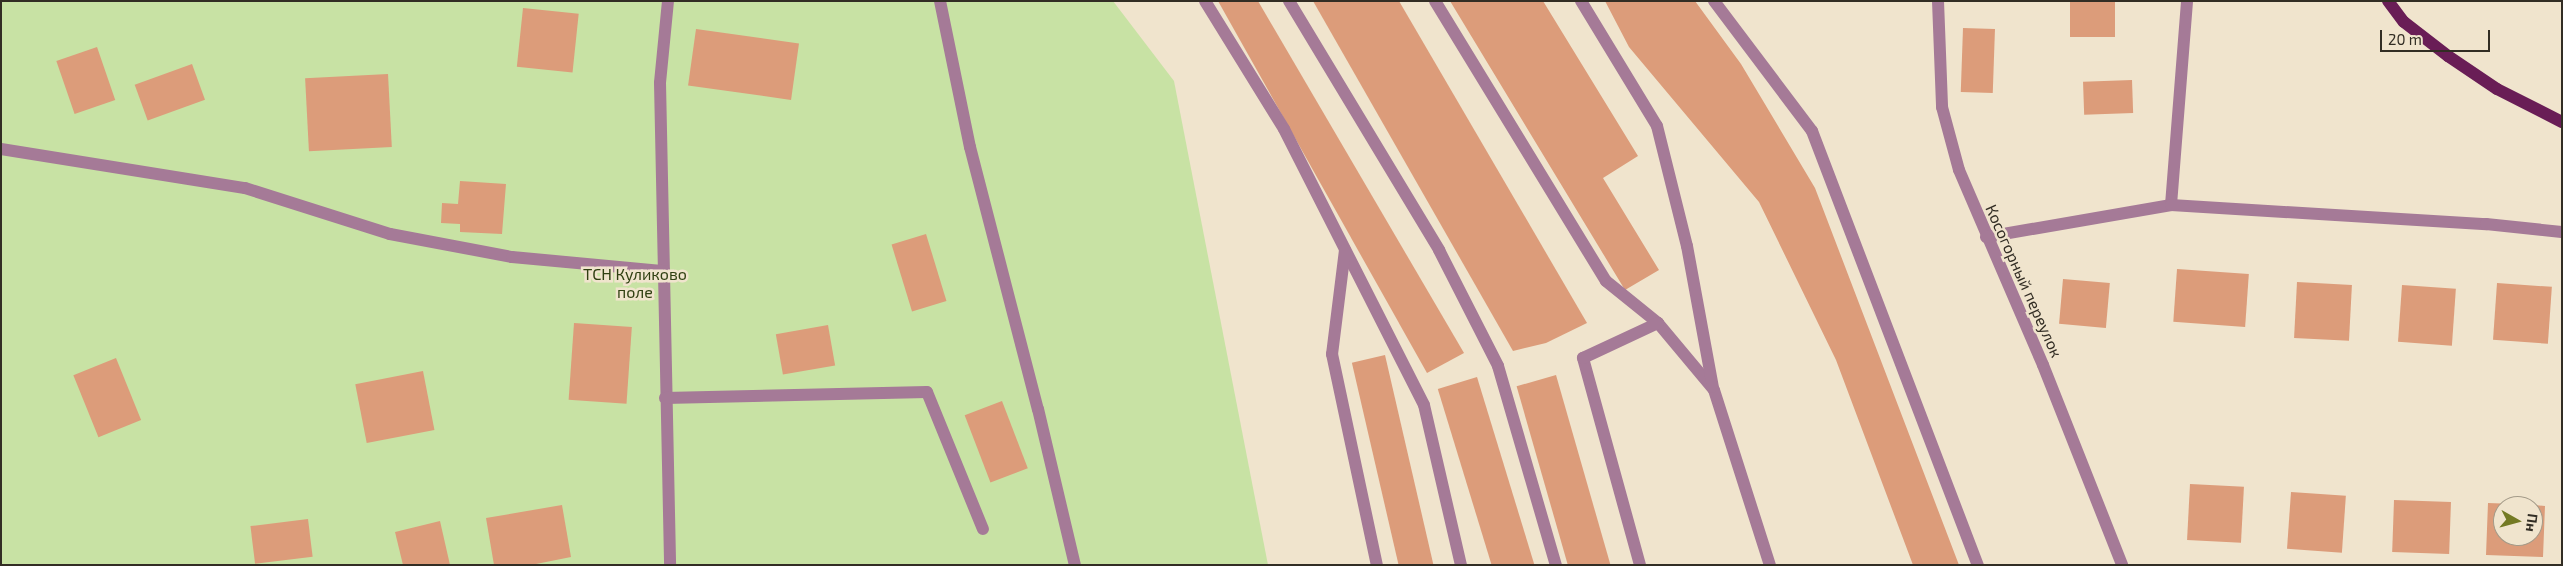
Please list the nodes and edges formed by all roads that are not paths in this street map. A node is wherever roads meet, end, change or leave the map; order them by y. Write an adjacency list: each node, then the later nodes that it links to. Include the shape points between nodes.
1 (668, 1): 17 (street, via 660,83)
2 (940, 1): 23 (street, via 970,147)
3 (1206, 1): 16 (street, via 1284,129)
4 (1289, 1): 26 (street, via 1439,250 1498,366)
5 (1435, 1): 18 (street, via 1606,280)
6 (1580, 1): 19 (street, via 1657,126 1687,246)
7 (1714, 1): 29 (street, via 1812,131)
8 (1938, 1): 15 (street, Косогорный переулок, via 1942,107 1959,170)
9 (2187, 1): 13 (street)
10 (2388, 1): 11 (main road, via 2404,22 2448,56 2497,89)
11 (2562, 122)
12 (1, 149): 17 (street, via 245,188 390,234 512,257)
13 (2171, 205): 14 (street, via 2486,224); 15 (street)
14 (2562, 232)
15 (1986, 237): 30 (street, Косогорный переулок, via 2043,365)
16 (1345, 250): 24 (street, via 1332,354); 25 (street, via 1424,405)
17 (664, 272): 20 (street)
18 (1658, 323): 19 (street); 27 (street, via 1583,358)
19 (1714, 390): 28 (street)
20 (665, 398): 21 (street, via 927,392); 22 (street)
21 (982, 529)
22 (670, 565)
23 (1075, 565)
24 (1377, 565)
25 (1461, 565)
26 (1556, 565)
27 (1640, 565)
28 (1770, 565)
29 (1978, 565)
30 (2122, 565)

